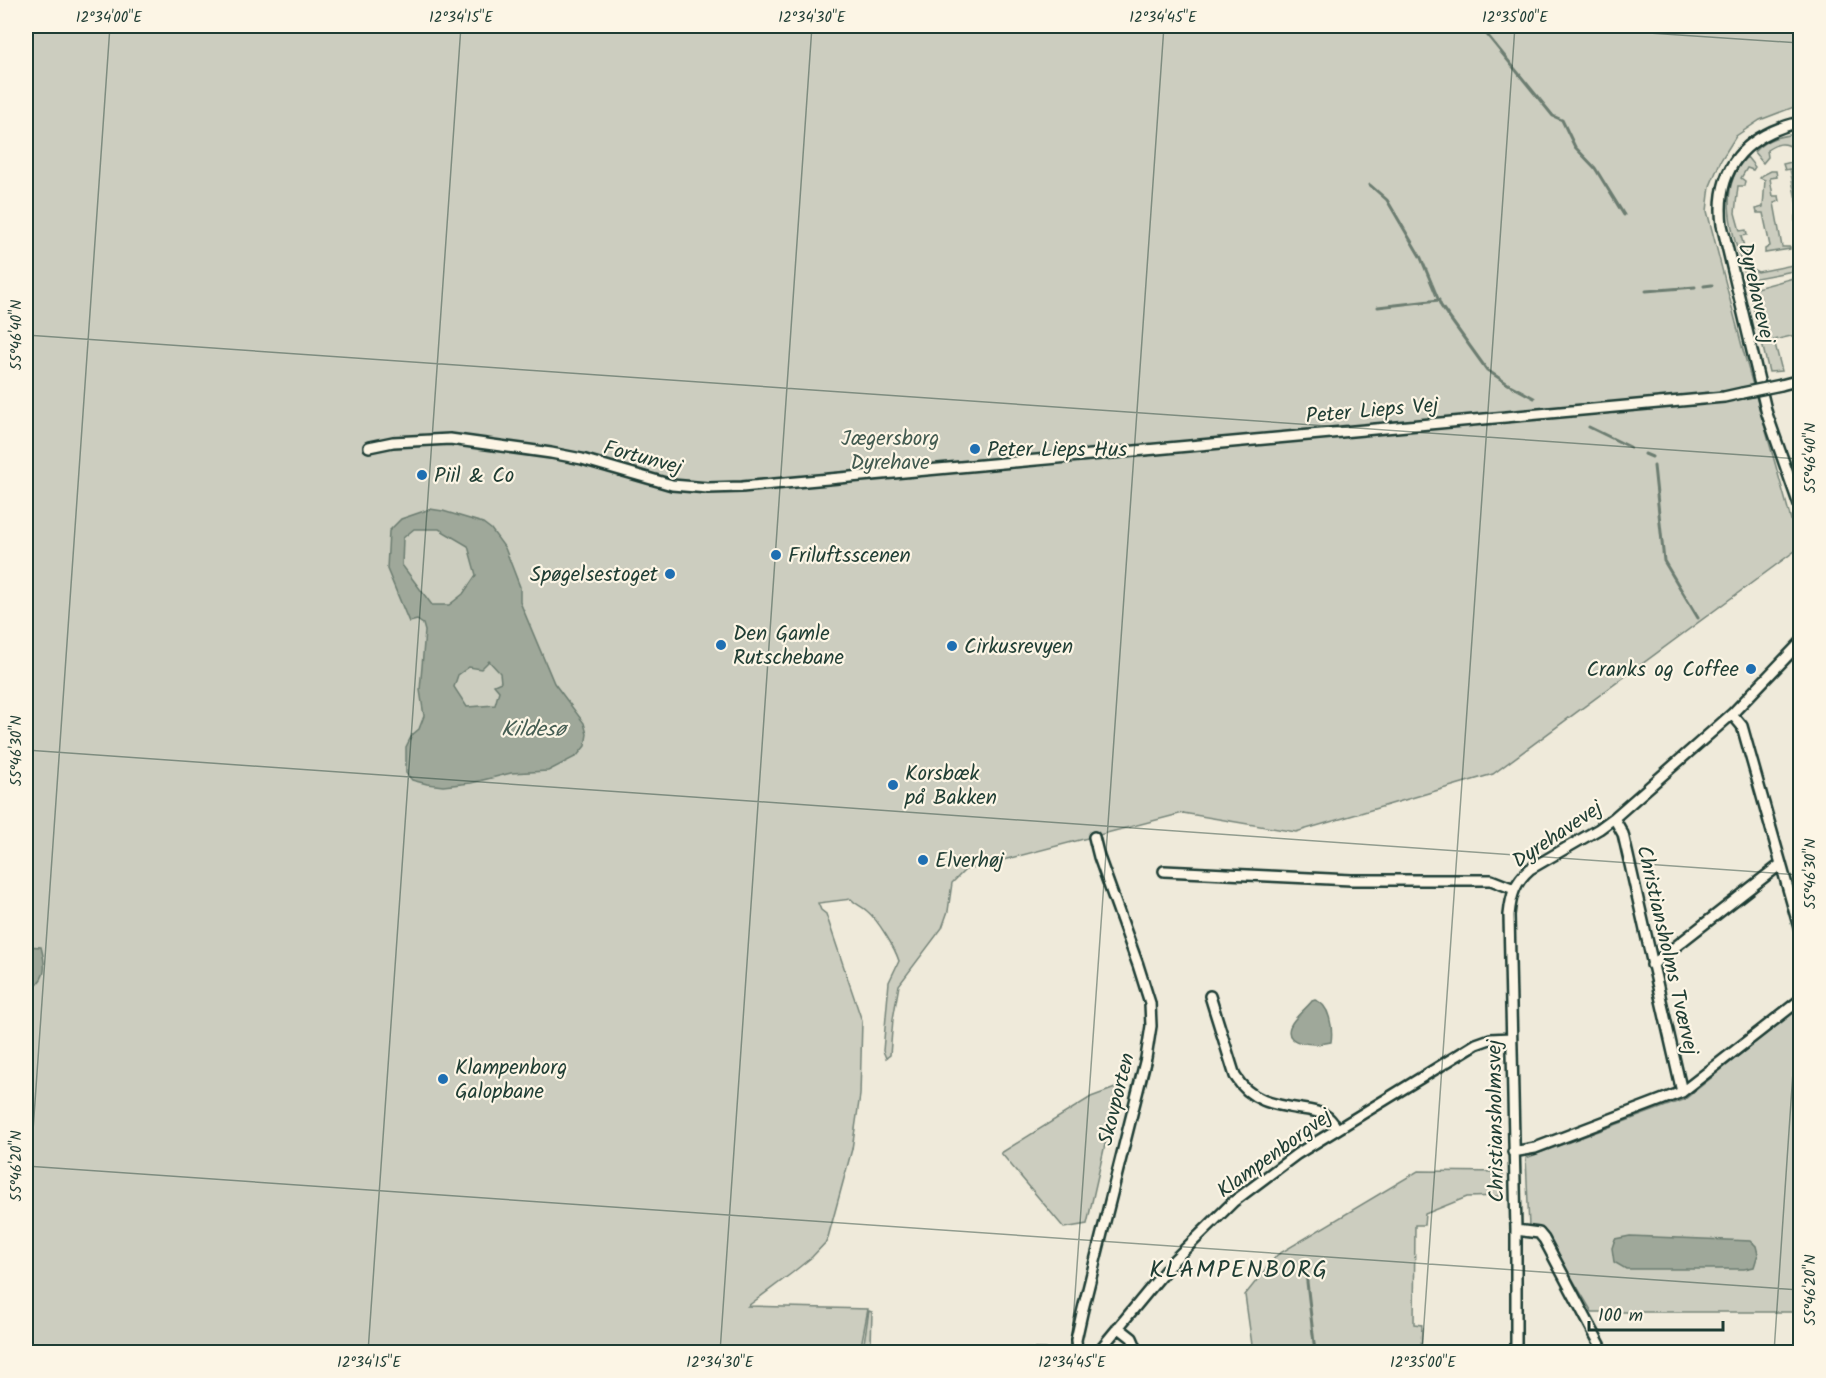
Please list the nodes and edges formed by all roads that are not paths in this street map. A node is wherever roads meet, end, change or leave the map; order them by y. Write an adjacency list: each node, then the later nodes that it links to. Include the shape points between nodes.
1 (1797, 123): 5 (street, Dyrehavevej, via 1760,138 1735,160 1726,175 1720,208 1767,414)
2 (1800, 380): 4 (street, Peter Lieps Vej, bridge, via 1724,397)
3 (369, 447): 4 (street, Fortunvej, via 450,439 497,444 582,459 672,485 708,488)
4 (946, 468)
5 (1800, 508)
6 (1800, 644): 7 (street, Dyrehavevej)
7 (1732, 714): 8 (street, Dyrehavevej); 10 (street, via 1742,726)
8 (1614, 818): 12 (street, Dyrehavevej, via 1530,869); 14 (street, Christiansholms Tværvej, via 1623,834)
9 (1094, 837): 23 (street, Skovporten, via 1150,1003 1150,1026 1146,1058 1082,1313)
10 (1781, 864): 13 (street); 14 (street)
11 (1164, 871): 12 (street, Dyrehavevej, via 1352,880 1491,880)
12 (1514, 889): 17 (street, Christiansholmsvej, via 1509,915)
13 (1800, 931)
14 (1652, 965): 18 (street, Christiansholms Tværvej)
15 (1210, 996): 19 (street, via 1242,1087 1277,1106 1328,1116)
16 (1800, 1000): 18 (street)
17 (1511, 1038): 19 (street, Klampenborgvej, via 1476,1044); 20 (street, Christiansholmsvej)
18 (1682, 1092): 20 (street, via 1535,1148)
19 (1337, 1129): 22 (street, Klampenborgvej, via 1233,1202 1174,1260)
20 (1513, 1152): 21 (street, Christiansholmsvej)
21 (1516, 1230): 26 (street, Christiansholmsvej); 27 (street, via 1539,1233 1544,1239)
22 (1118, 1327): 24 (street, Klampenborgvej); 25 (street, via 1132,1338)
23 (1077, 1353)
24 (1098, 1353)
25 (1138, 1353)
26 (1516, 1353)
27 (1604, 1353)

